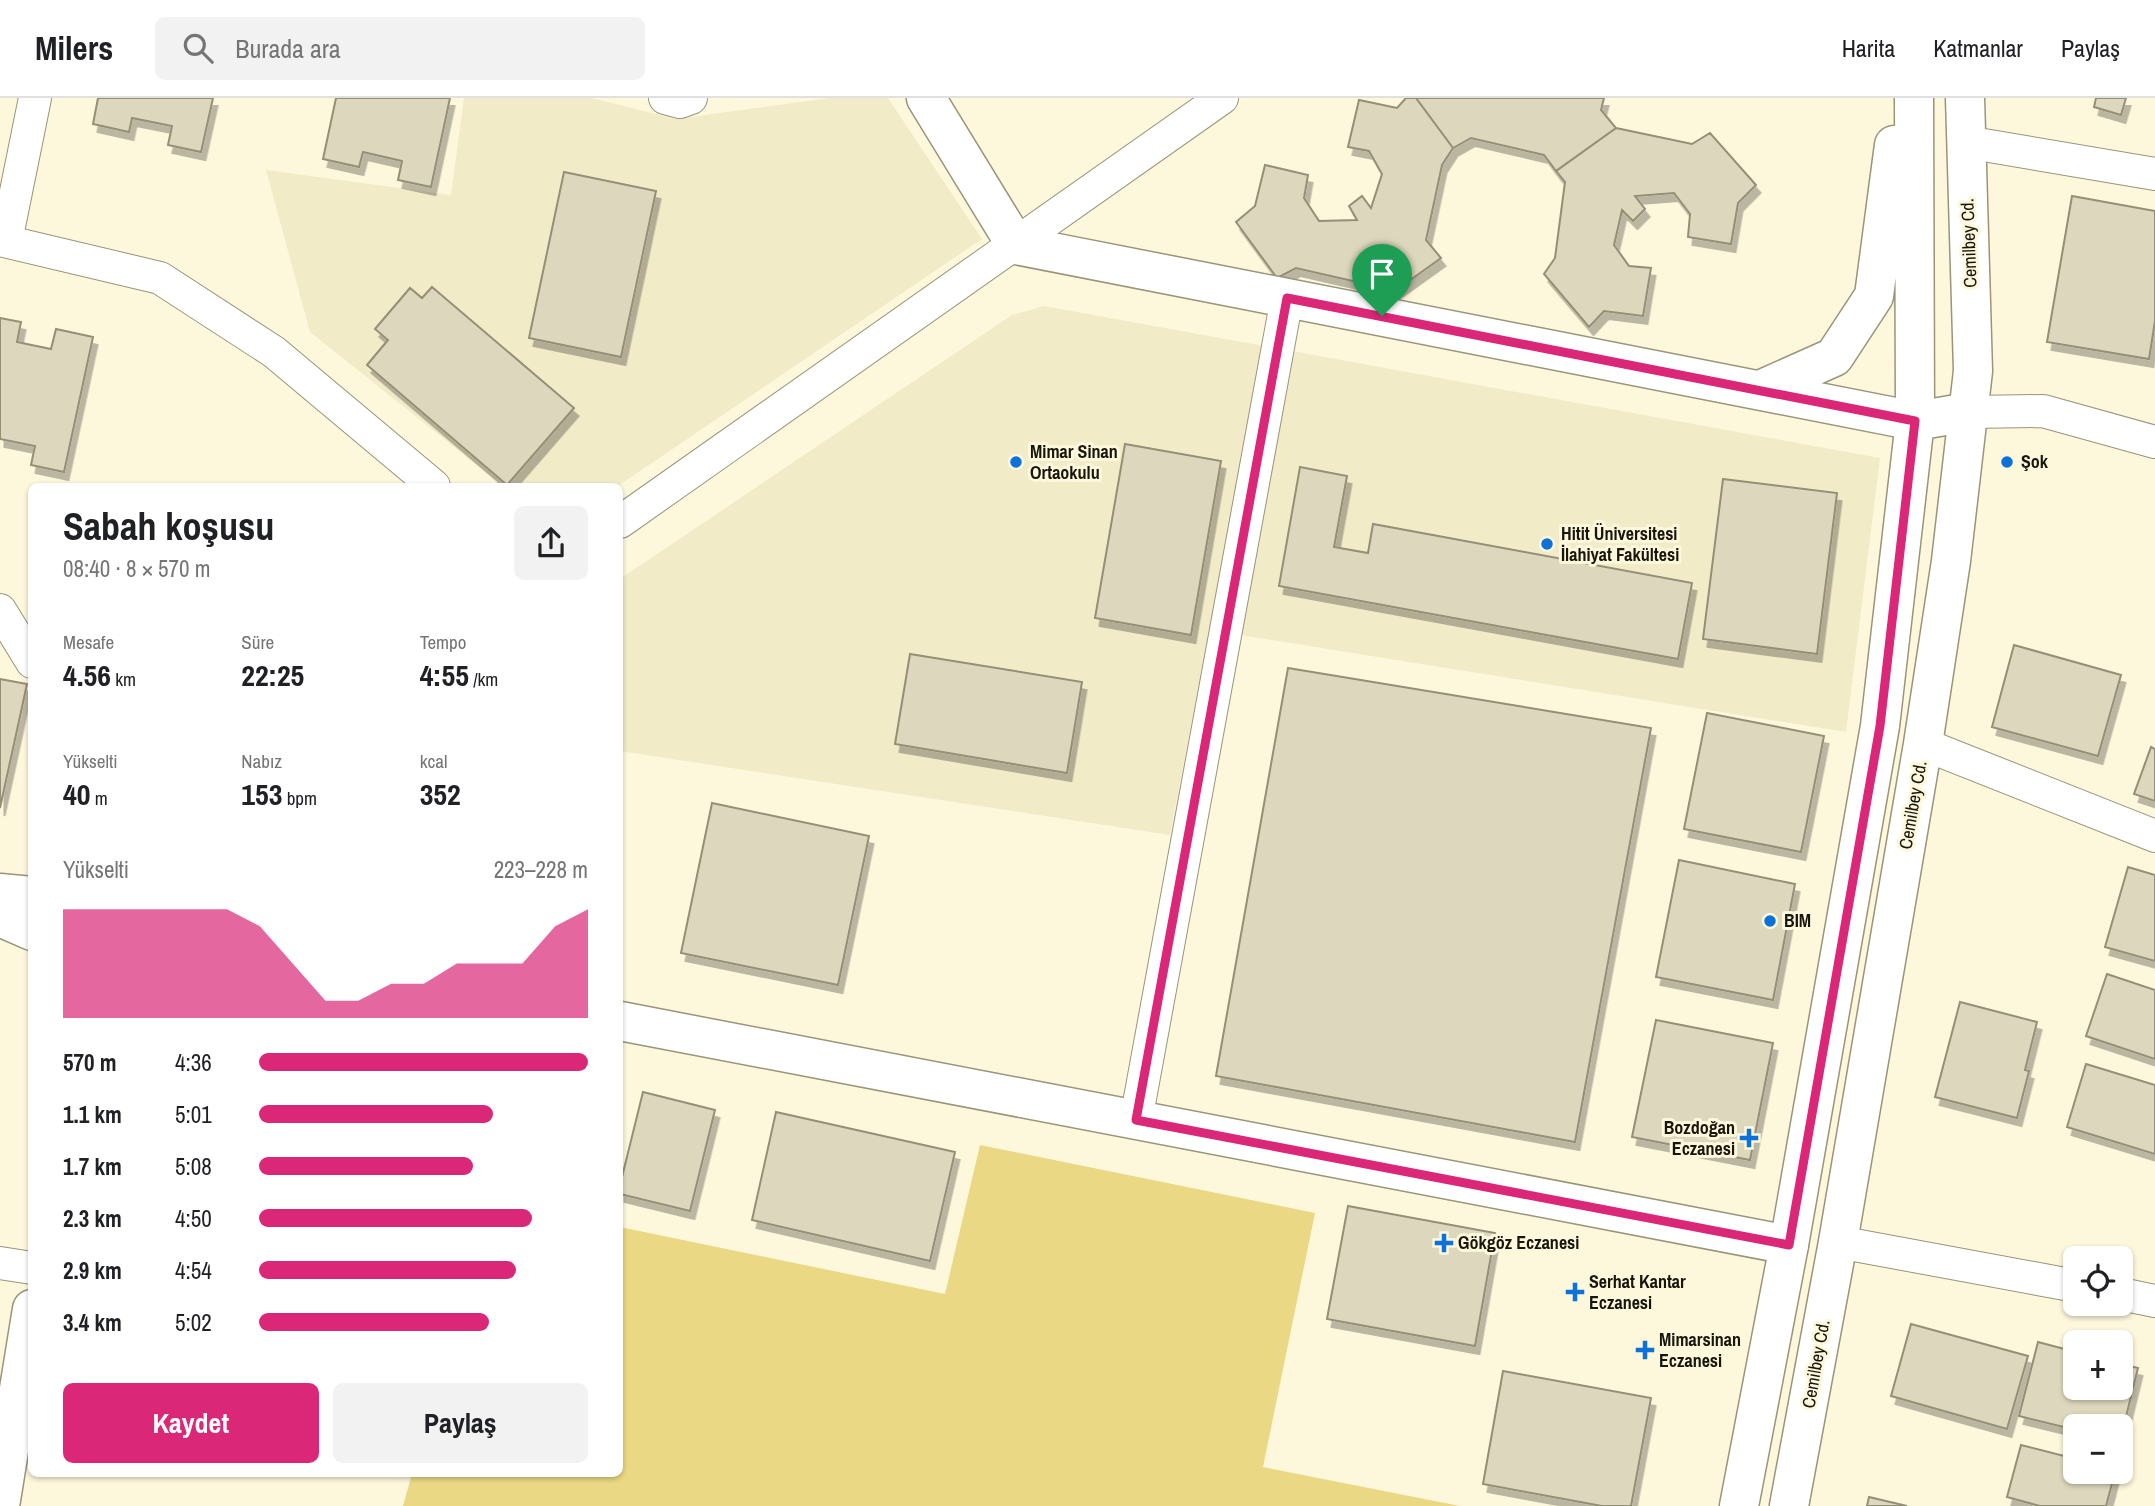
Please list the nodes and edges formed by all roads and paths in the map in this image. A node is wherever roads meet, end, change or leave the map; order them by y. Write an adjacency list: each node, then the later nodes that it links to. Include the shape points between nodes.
1 (35, 98): 11 (street)
2 (665, 98): 3 (street, via 680,102)
3 (691, 98)
4 (926, 98): 12 (main road)
5 (1222, 98): 12 (street)
6 (1901, 98): 14 (main road, via 1874,296 1834,357)
7 (1914, 98): 16 (main road)
8 (1965, 98): 9 (main road, Cemilbey Cd.)
9 (1966, 142): 10 (street); 15 (main road, Cemilbey Cd., via 1973,371)
10 (2155, 174)
11 (3, 240): 18 (street, via 160,278 274,352)
12 (1016, 245): 13 (main road); 19 (street)
13 (1287, 298): 14 (main road); 29 (street)
14 (1760, 390): 16 (main road)
15 (1969, 412): 16 (main road); 17 (street, via 2043,411); 22 (main road, Cemilbey Cd.)
16 (1915, 421): 31 (main road, via 1880,726)
17 (2152, 431)
18 (430, 483)
19 (623, 520)
20 (0, 610): 21 (street)
21 (28, 656)
22 (1923, 744): 23 (street); 30 (main road, Cemilbey Cd.)
23 (2155, 836)
24 (0, 893): 25 (main road)
25 (28, 896)
26 (0, 917): 27 (main road)
27 (28, 929)
28 (623, 1022): 29 (main road)
29 (1136, 1120): 31 (main road)
30 (1838, 1242): 34 (street); 40 (main road, Cemilbey Cd.)
31 (1789, 1245): 39 (main road)
32 (0, 1263): 33 (street)
33 (28, 1267)
34 (2063, 1284)
35 (2133, 1296): 36 (street)
36 (2155, 1301)
37 (28, 1334): 38 (main road)
38 (0, 1506)
39 (1739, 1506)
40 (1789, 1506)

